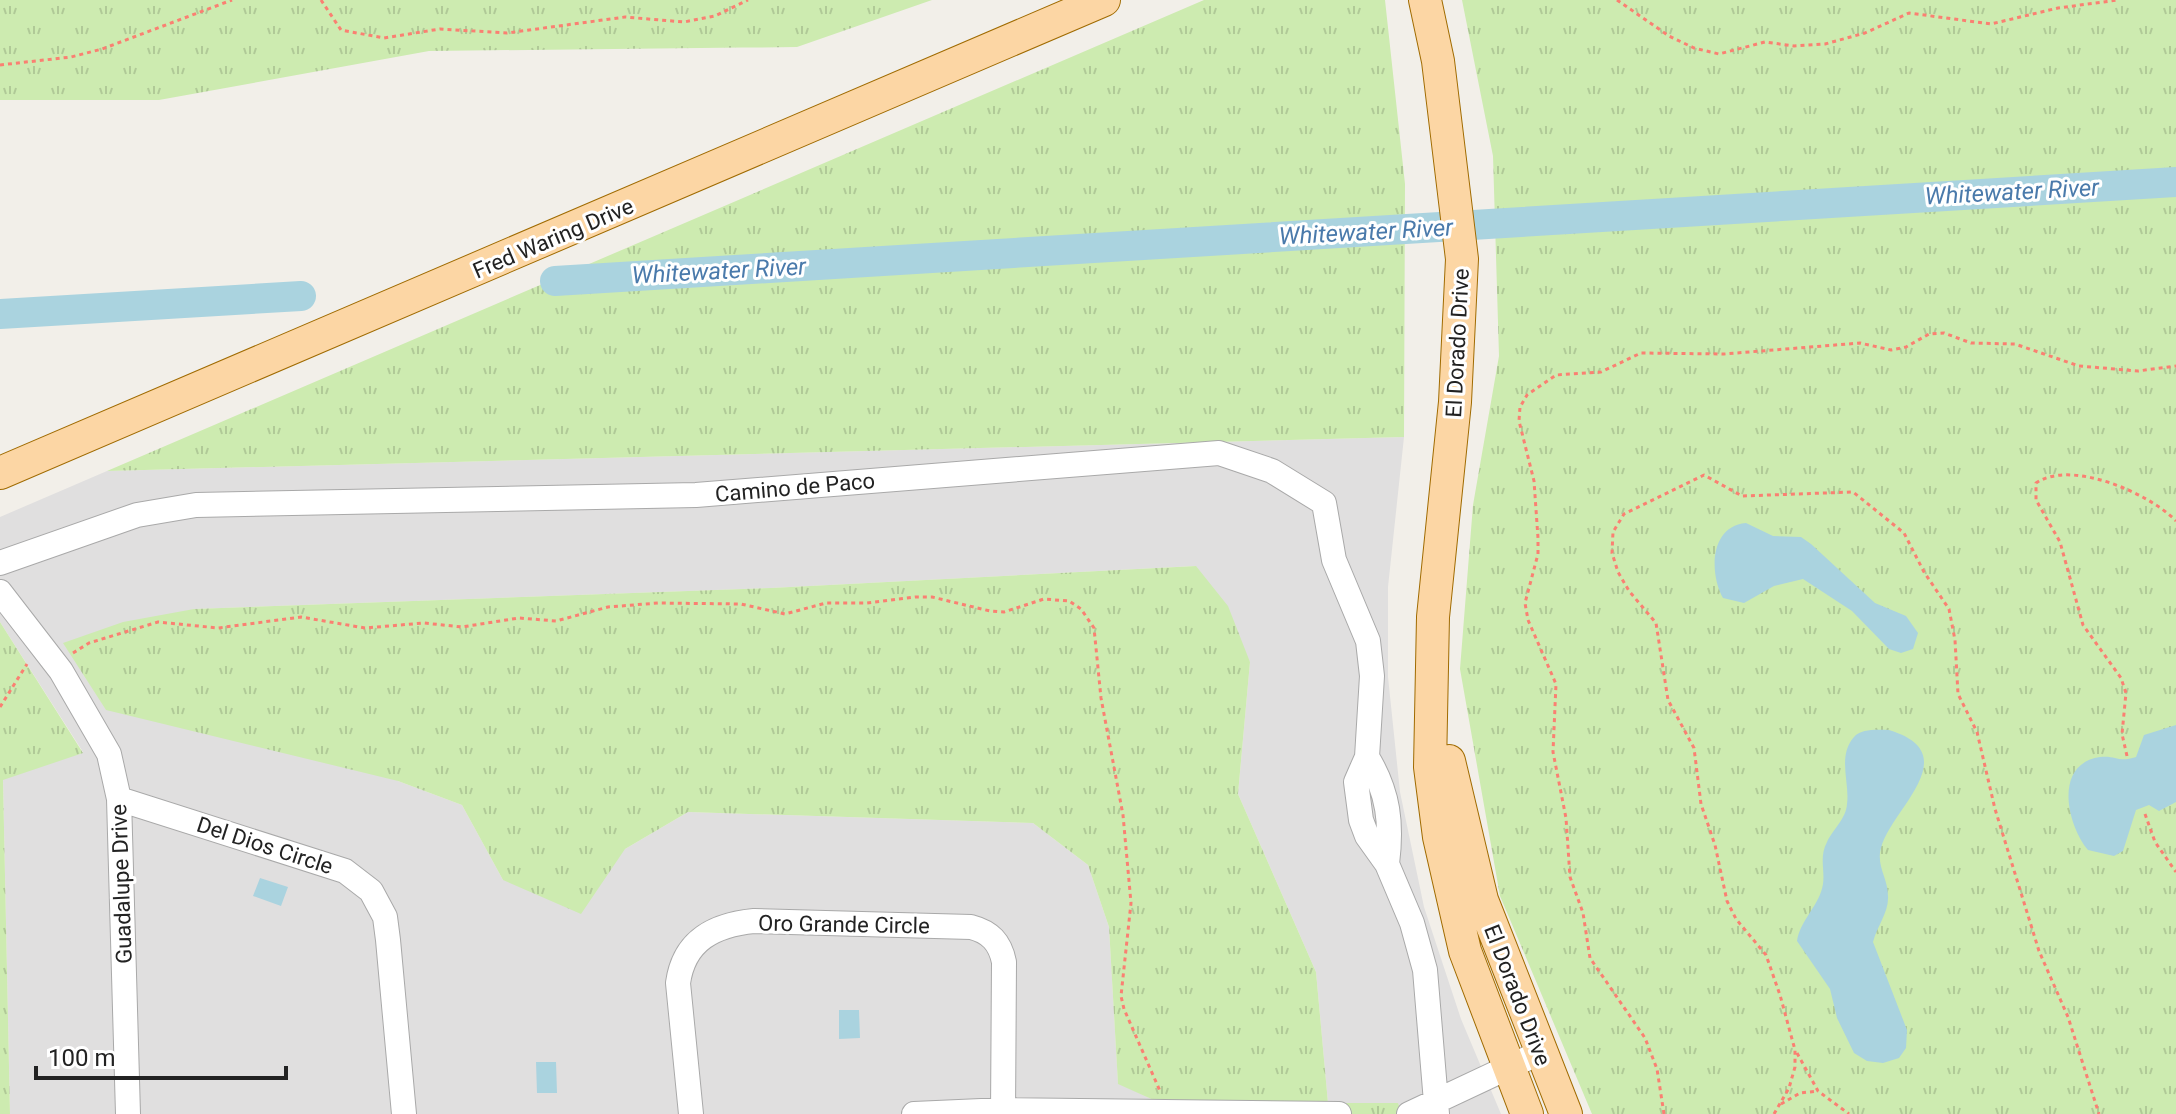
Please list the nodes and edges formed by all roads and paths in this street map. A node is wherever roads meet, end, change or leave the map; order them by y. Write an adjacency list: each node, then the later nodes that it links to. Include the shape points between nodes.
1 (232, 0): 8 (path, via 102,49)
2 (321, 0): 3 (path, via 341,30 384,38 440,29 507,33 625,17 697,21)
3 (748, 0)
4 (1104, 0): 10 (main road, Fred Waring Drive)
5 (1425, 0): 16 (main road, El Dorado Drive, via 1438,61 1462,259 1455,402 1433,617)
6 (1617, 0): 7 (path, via 1669,36 1719,54 1765,42 1825,44 1909,13 1991,24)
7 (2118, 0)
8 (0, 65)
9 (2176, 366): 38 (path, via 2138,371 2079,366 2015,344 1971,343 1944,333 1891,350 1860,343 1715,354 1641,353 1601,372 1556,375 1527,395 1519,421 1534,481 1538,554 1525,603 1556,684 1554,769 1566,818 1570,877 1590,958 1645,1038 1657,1069)
10 (0, 473)
11 (2176, 521): 18 (path, via 2144,495 2099,479 2060,475 2036,483 2036,500 2060,542 2083,625 2126,693 2122,734)
12 (0, 563): 28 (street, Camino de Paco, via 137,515 196,505 696,495 1219,453 1272,471 1324,503 1334,560 1368,641 1372,676 1367,757 1380,778 1391,817 1387,864 1425,970)
13 (0, 592): 19 (street, Guadalupe Drive, via 61,671 109,754)
14 (63, 658): 26 (path, via 89,643 158,622 218,628 301,617 365,628 424,623 462,627 519,618 556,621 608,607 658,603 741,604 785,614 826,603 915,597 1004,612 1044,599 1069,601 1094,628 1123,815 1131,903 1121,996)
15 (27, 664): 17 (path)
16 (1434, 687): 23 (main road, El Dorado Drive, via 1482,900); 24 (main road, El Dorado Drive, via 1430,767 1439,837 1465,951)
17 (0, 707)
18 (2127, 756)
19 (119, 799): 31 (street, Guadalupe Drive); 32 (street, Del Dios Circle, via 327,863 371,891 386,929)
20 (2145, 814): 21 (path, via 2155,842)
21 (2176, 872)
22 (1795, 1050): 25 (path); 27 (path, via 1795,1067); 41 (path, via 1766,955 1736,919 1724,893 1701,804 1694,748 1668,700 1656,623 1629,591 1612,553 1613,532 1624,514 1704,475 1742,496 1853,492 1904,533 1949,609 1958,694 1977,732 2039,951 2068,1017)
23 (1539, 1053): 24 (street); 29 (main road, El Dorado Drive)
24 (1507, 1068): 28 (street); 37 (main road, El Dorado Drive)
25 (1818, 1091): 27 (path, via 1800,1093); 40 (path)
26 (1164, 1102)
27 (1781, 1104): 39 (path)
28 (1437, 1108): 36 (street)
29 (1556, 1111)
30 (1004, 1112): 33 (street, Oro Grande Circle, via 1004,962 990,935 971,927 754,921 706,933 687,950 680,969); 34 (street); 35 (street)
31 (128, 1114)
32 (404, 1114)
33 (691, 1114)
34 (914, 1114)
35 (1339, 1114)
36 (1409, 1114)
37 (1527, 1114)
38 (1664, 1114)
39 (1774, 1114)
40 (1849, 1114)
41 (2099, 1114)

